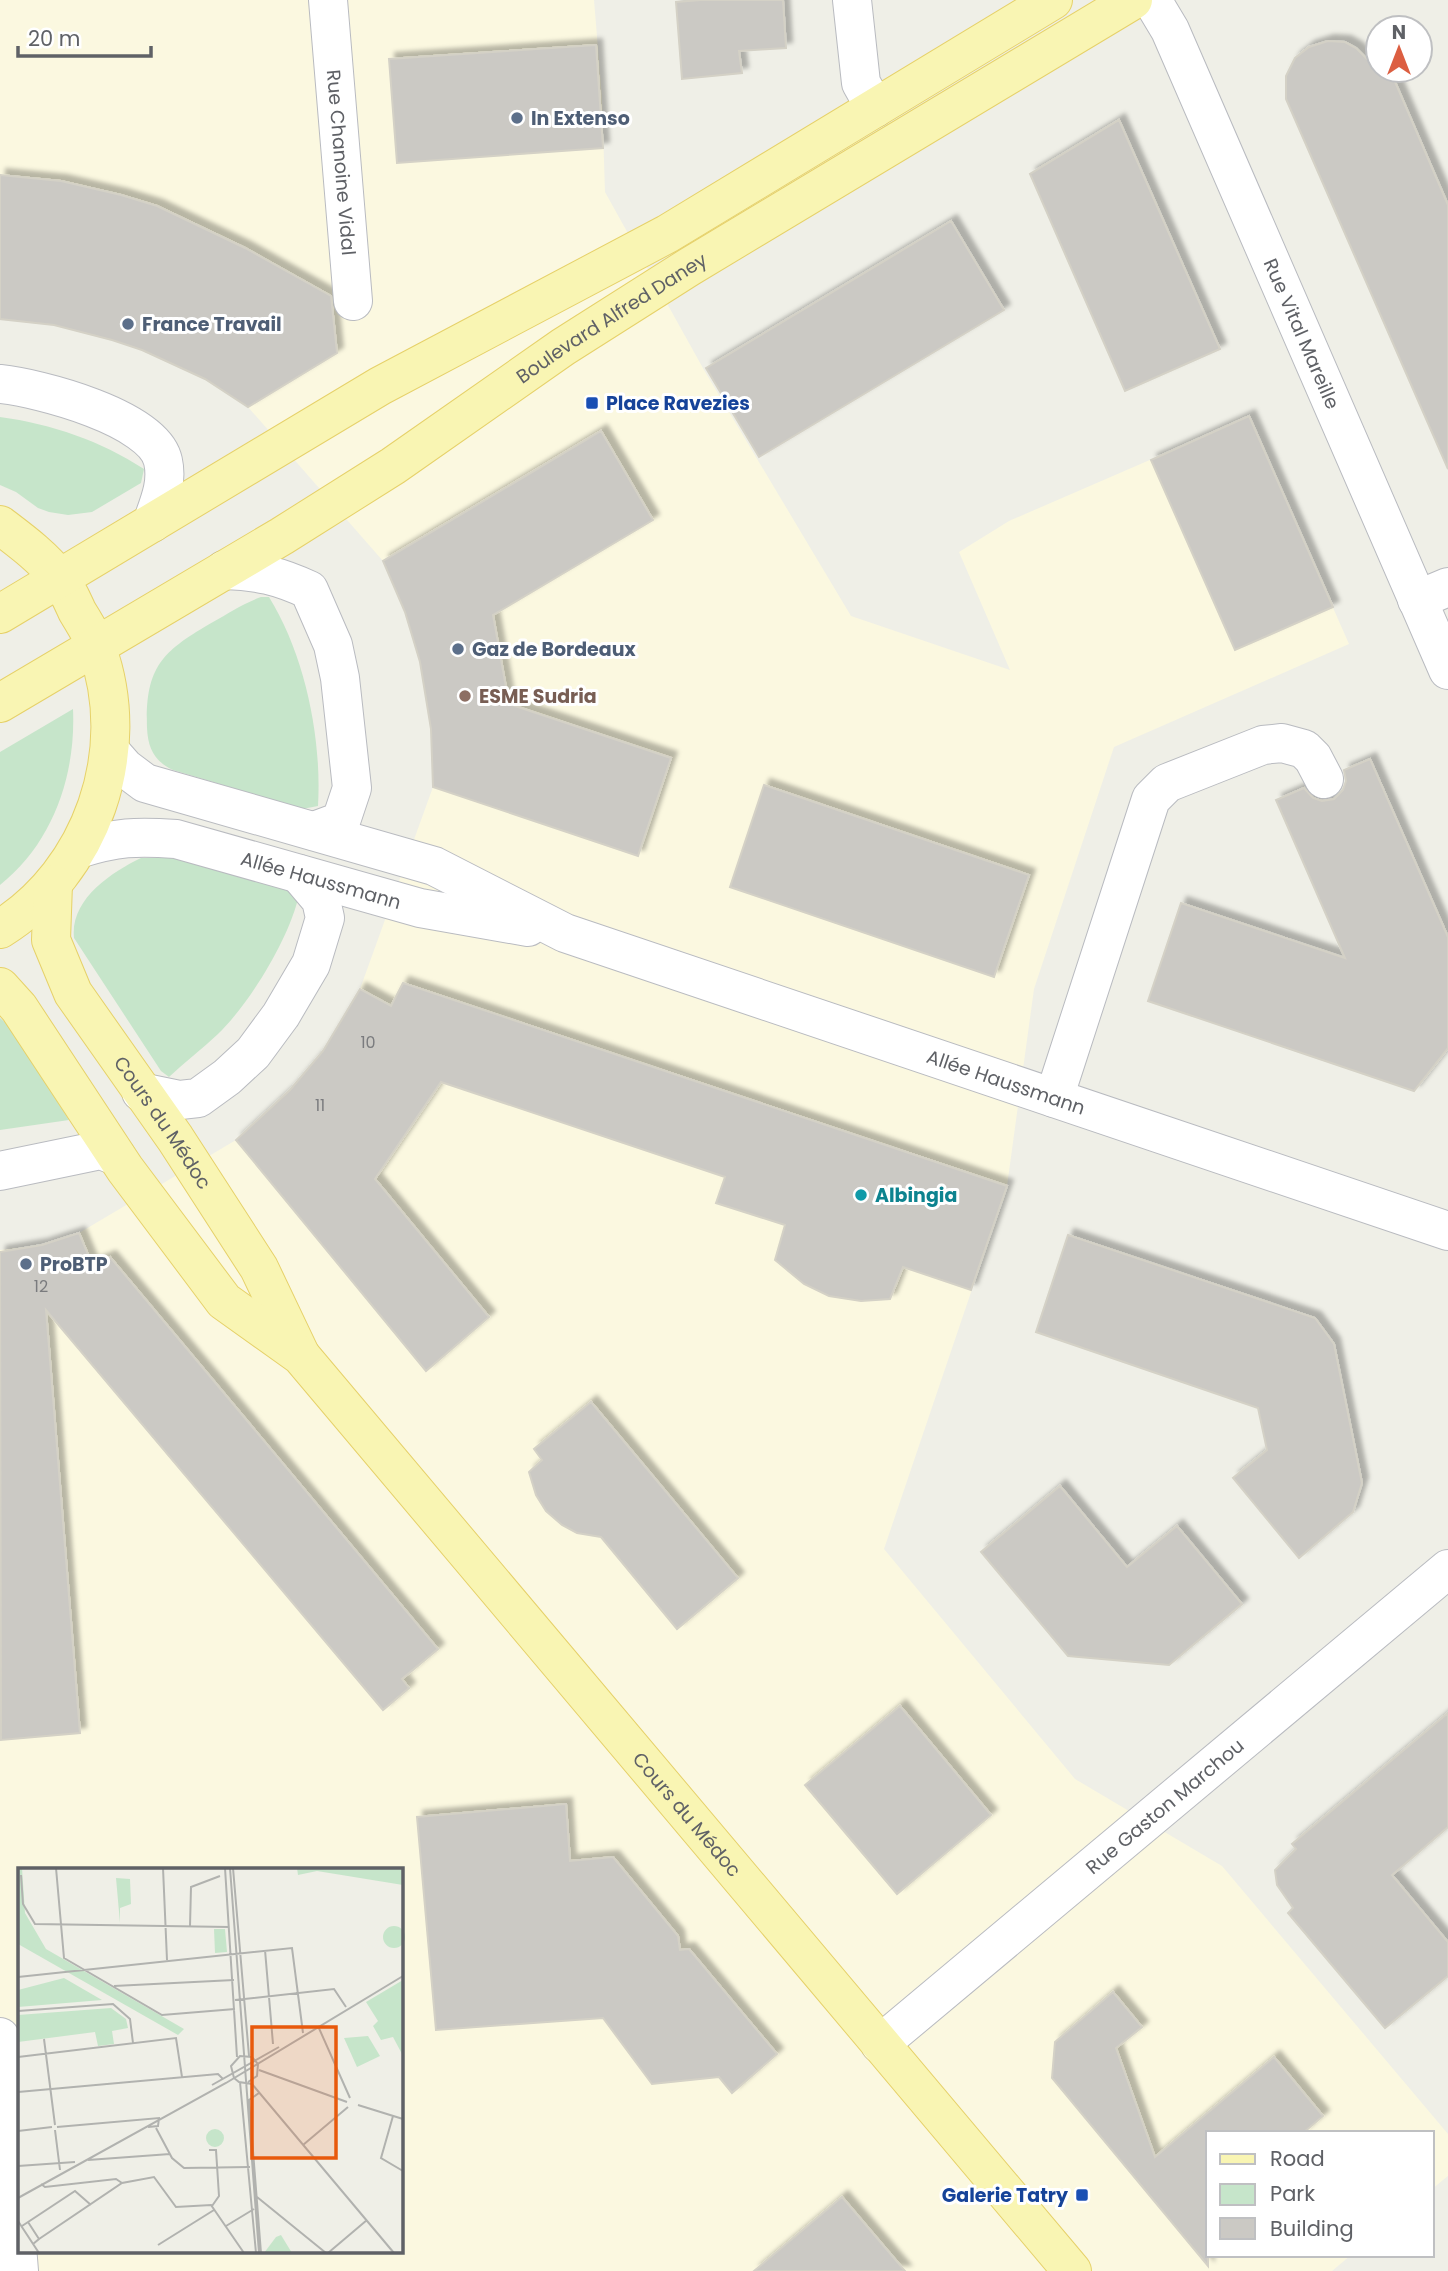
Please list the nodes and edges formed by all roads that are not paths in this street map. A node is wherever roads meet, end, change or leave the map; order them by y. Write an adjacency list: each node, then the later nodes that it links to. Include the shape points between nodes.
1 (852, 0): 6 (street, via 861,83)
2 (1053, 0): 6 (main road, Boulevard Alfred Daney)
3 (1133, 0): 11 (main road, Boulevard Alfred Daney, via 689,267 563,347 393,466)
4 (1152, 0): 13 (street, Rue Vital Mareille)
5 (331, 7): 7 (street, Rue Chanoine Vidal)
6 (875, 108): 9 (main road, Boulevard Alfred Daney, via 667,234 380,386)
7 (353, 301)
8 (0, 384): 9 (street, via 69,399 114,416 155,444 163,460 164,489)
9 (152, 523): 12 (main road, Boulevard Alfred Daney)
10 (0, 525): 12 (main road, via 29,546)
11 (224, 570): 15 (main road, Boulevard Alfred Daney); 20 (street, via 255,571 309,590 333,645 346,716 352,788 341,821)
12 (60, 579): 14 (main road); 15 (main road)
13 (1433, 593): 16 (street, Rue Vital Mareille)
14 (0, 614)
15 (97, 647): 17 (main road); 18 (main road, via 111,716)
16 (1448, 670)
17 (0, 703)
18 (110, 751): 20 (street, Allée Haussmann, via 145,783); 21 (main road, via 100,802)
19 (1324, 779): 28 (street, via 1304,749 1282,743 1263,745 1167,783 1151,799)
20 (314, 831): 25 (street, Allée Haussmann, via 434,866)
21 (78, 849): 22 (street, Allée Haussmann, via 135,836 176,839); 23 (main road)
22 (299, 874): 25 (street, Allée Haussmann, via 420,908); 27 (street, via 321,900 326,918 311,964 281,1015 253,1053 198,1098 180,1100)
23 (53, 884): 24 (main road); 27 (main road, Cours du Médoc, via 51,940 73,993)
24 (0, 929)
25 (565, 933): 28 (street, Allée Haussmann)
26 (0, 987): 29 (main road, Cours du Médoc, via 19,1008)
27 (141, 1092): 32 (main road, Cours du Médoc, via 260,1268)
28 (1054, 1098): 31 (street, Allée Haussmann)
29 (116, 1156): 30 (street, via 101,1150); 32 (main road, Cours du Médoc, via 224,1301)
30 (0, 1171)
31 (1448, 1231)
32 (301, 1356): 37 (main road, Cours du Médoc)
33 (1448, 1569): 37 (street, Rue Gaston Marchou)
34 (18, 2025): 35 (street)
35 (0, 2027)
36 (0, 2037): 38 (street)
37 (880, 2044): 39 (main road, Cours du Médoc)
38 (19, 2271)
39 (1072, 2271)

